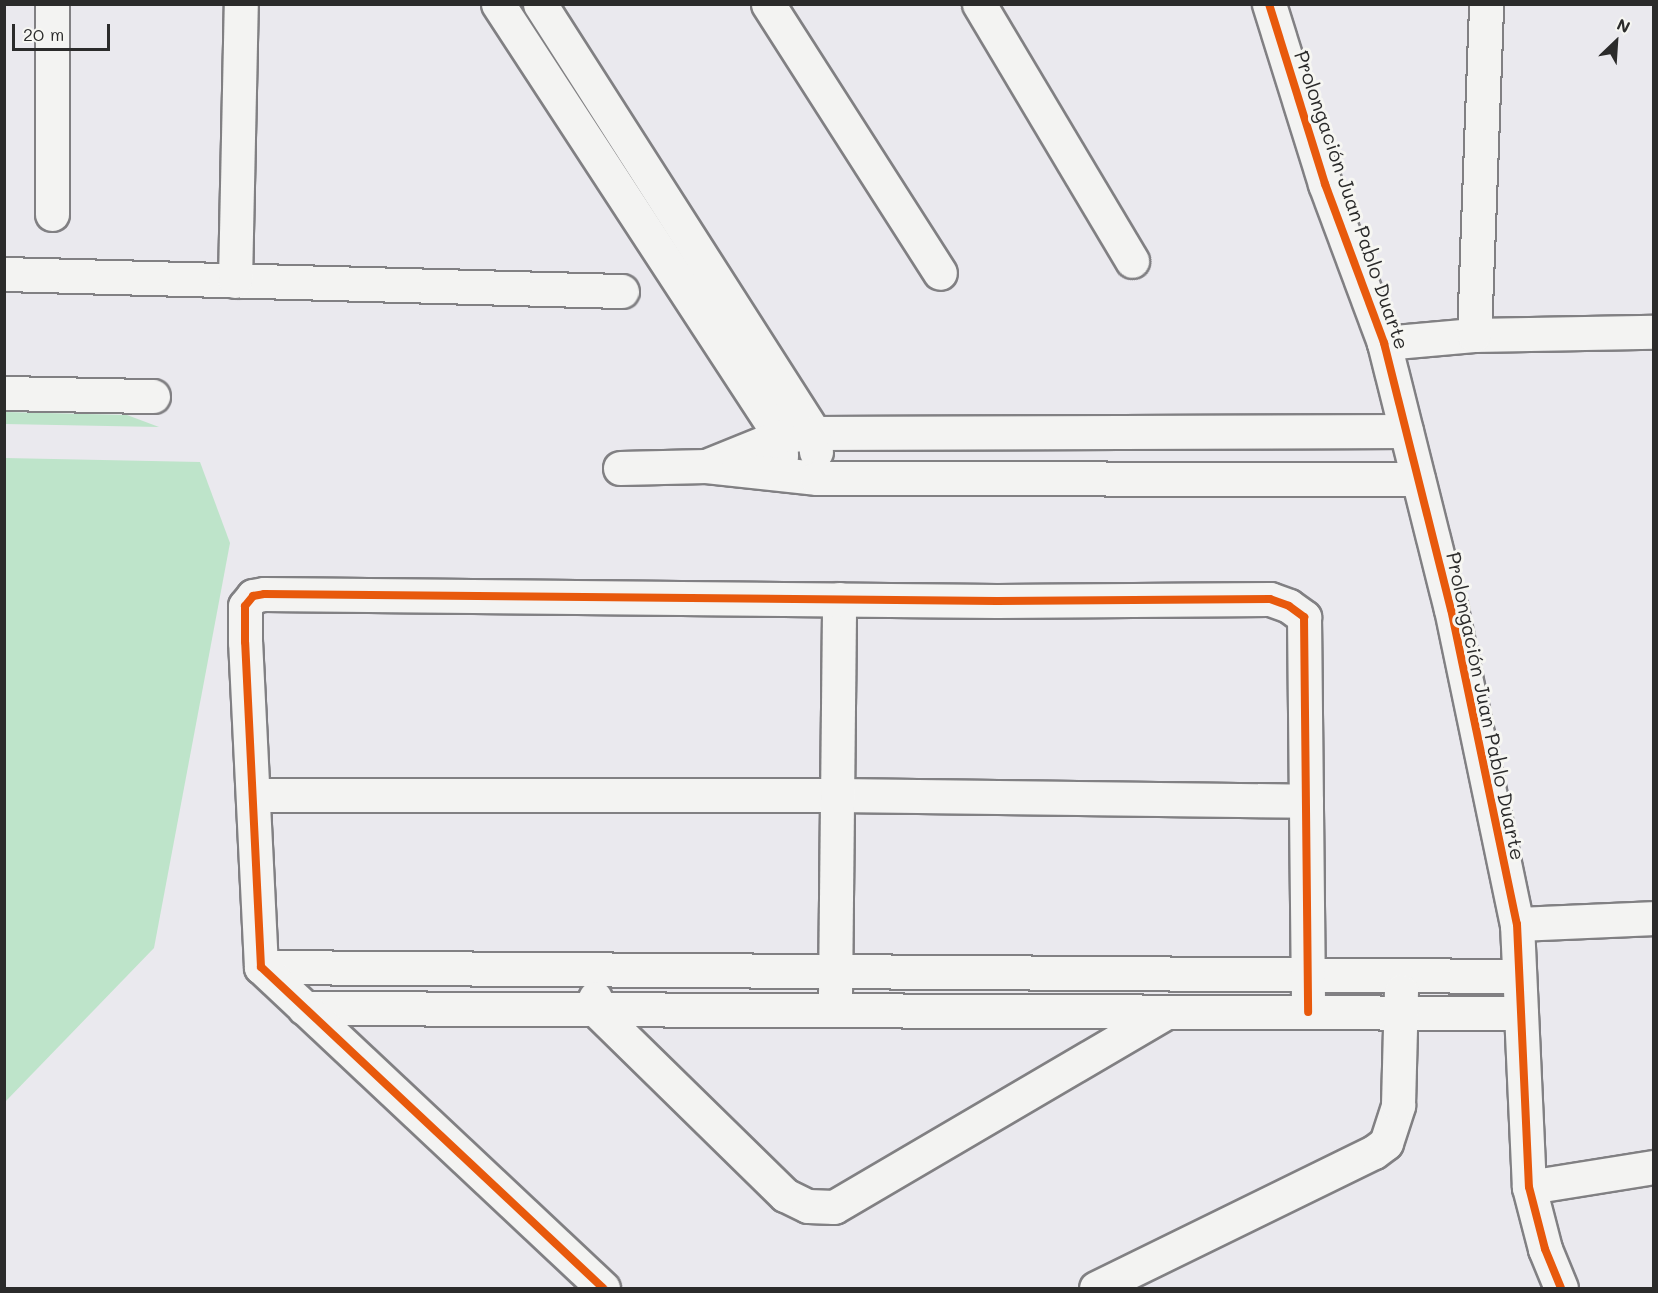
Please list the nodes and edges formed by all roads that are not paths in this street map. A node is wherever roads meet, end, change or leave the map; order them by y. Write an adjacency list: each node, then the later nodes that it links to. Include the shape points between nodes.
1 (52, 4): 9 (street)
2 (241, 4): 13 (street)
3 (498, 4): 22 (street)
4 (540, 4): 21 (street)
5 (768, 4): 11 (street)
6 (979, 4): 10 (street)
7 (1269, 4): 17 (street, Prolongación Juan Pablo Duarte, via 1325,184)
8 (1486, 4): 16 (street)
9 (52, 214)
10 (1132, 261)
11 (940, 273)
12 (4, 274): 13 (street)
13 (235, 281): 14 (street)
14 (622, 291)
15 (1653, 332): 16 (street)
16 (1474, 334): 17 (street)
17 (1384, 344): 20 (street, Prolongación Juan Pablo Duarte)
18 (4, 393): 19 (street)
19 (153, 396)
20 (1406, 431): 21 (street); 27 (street, Prolongación Juan Pablo Duarte)
21 (814, 433): 22 (street); 26 (street)
22 (780, 436): 23 (street); 25 (street)
23 (706, 466): 24 (street); 25 (street)
24 (620, 468)
25 (781, 474): 26 (street)
26 (817, 478): 27 (street)
27 (1418, 479): 33 (street, Prolongación Juan Pablo Duarte, via 1451,609)
28 (839, 600): 29 (street, via 254,596 245,606); 30 (street); 31 (street, via 1270,599 1289,606 1304,617)
29 (253, 795): 30 (street); 34 (street)
30 (837, 795): 31 (street); 36 (street)
31 (1306, 801): 38 (street)
32 (1653, 918): 33 (street)
33 (1517, 924): 40 (street, Prolongación Juan Pablo Duarte)
34 (261, 967): 35 (street); 41 (street)
35 (592, 969): 36 (street); 42 (street)
36 (836, 971): 37 (street); 43 (street)
37 (1163, 974): 38 (street); 44 (street)
38 (1307, 975): 39 (street); 45 (street)
39 (1401, 976): 40 (street); 46 (street)
40 (1519, 976): 47 (street, Prolongación Juan Pablo Duarte)
41 (304, 1008): 42 (street); 50 (street)
42 (595, 1010): 43 (street); 44 (street, via 785,1195 808,1206 834,1208)
43 (834, 1011): 44 (street)
44 (1167, 1012): 45 (street)
45 (1308, 1012): 46 (street)
46 (1401, 1013): 47 (street); 51 (street, via 1398,1105 1386,1143)
47 (1521, 1013): 49 (street, Prolongación Juan Pablo Duarte)
48 (1653, 1167): 49 (street)
49 (1529, 1187): 52 (street, Prolongación Juan Pablo Duarte, via 1545,1249)
50 (603, 1288)
51 (1096, 1288)
52 (1561, 1288)

